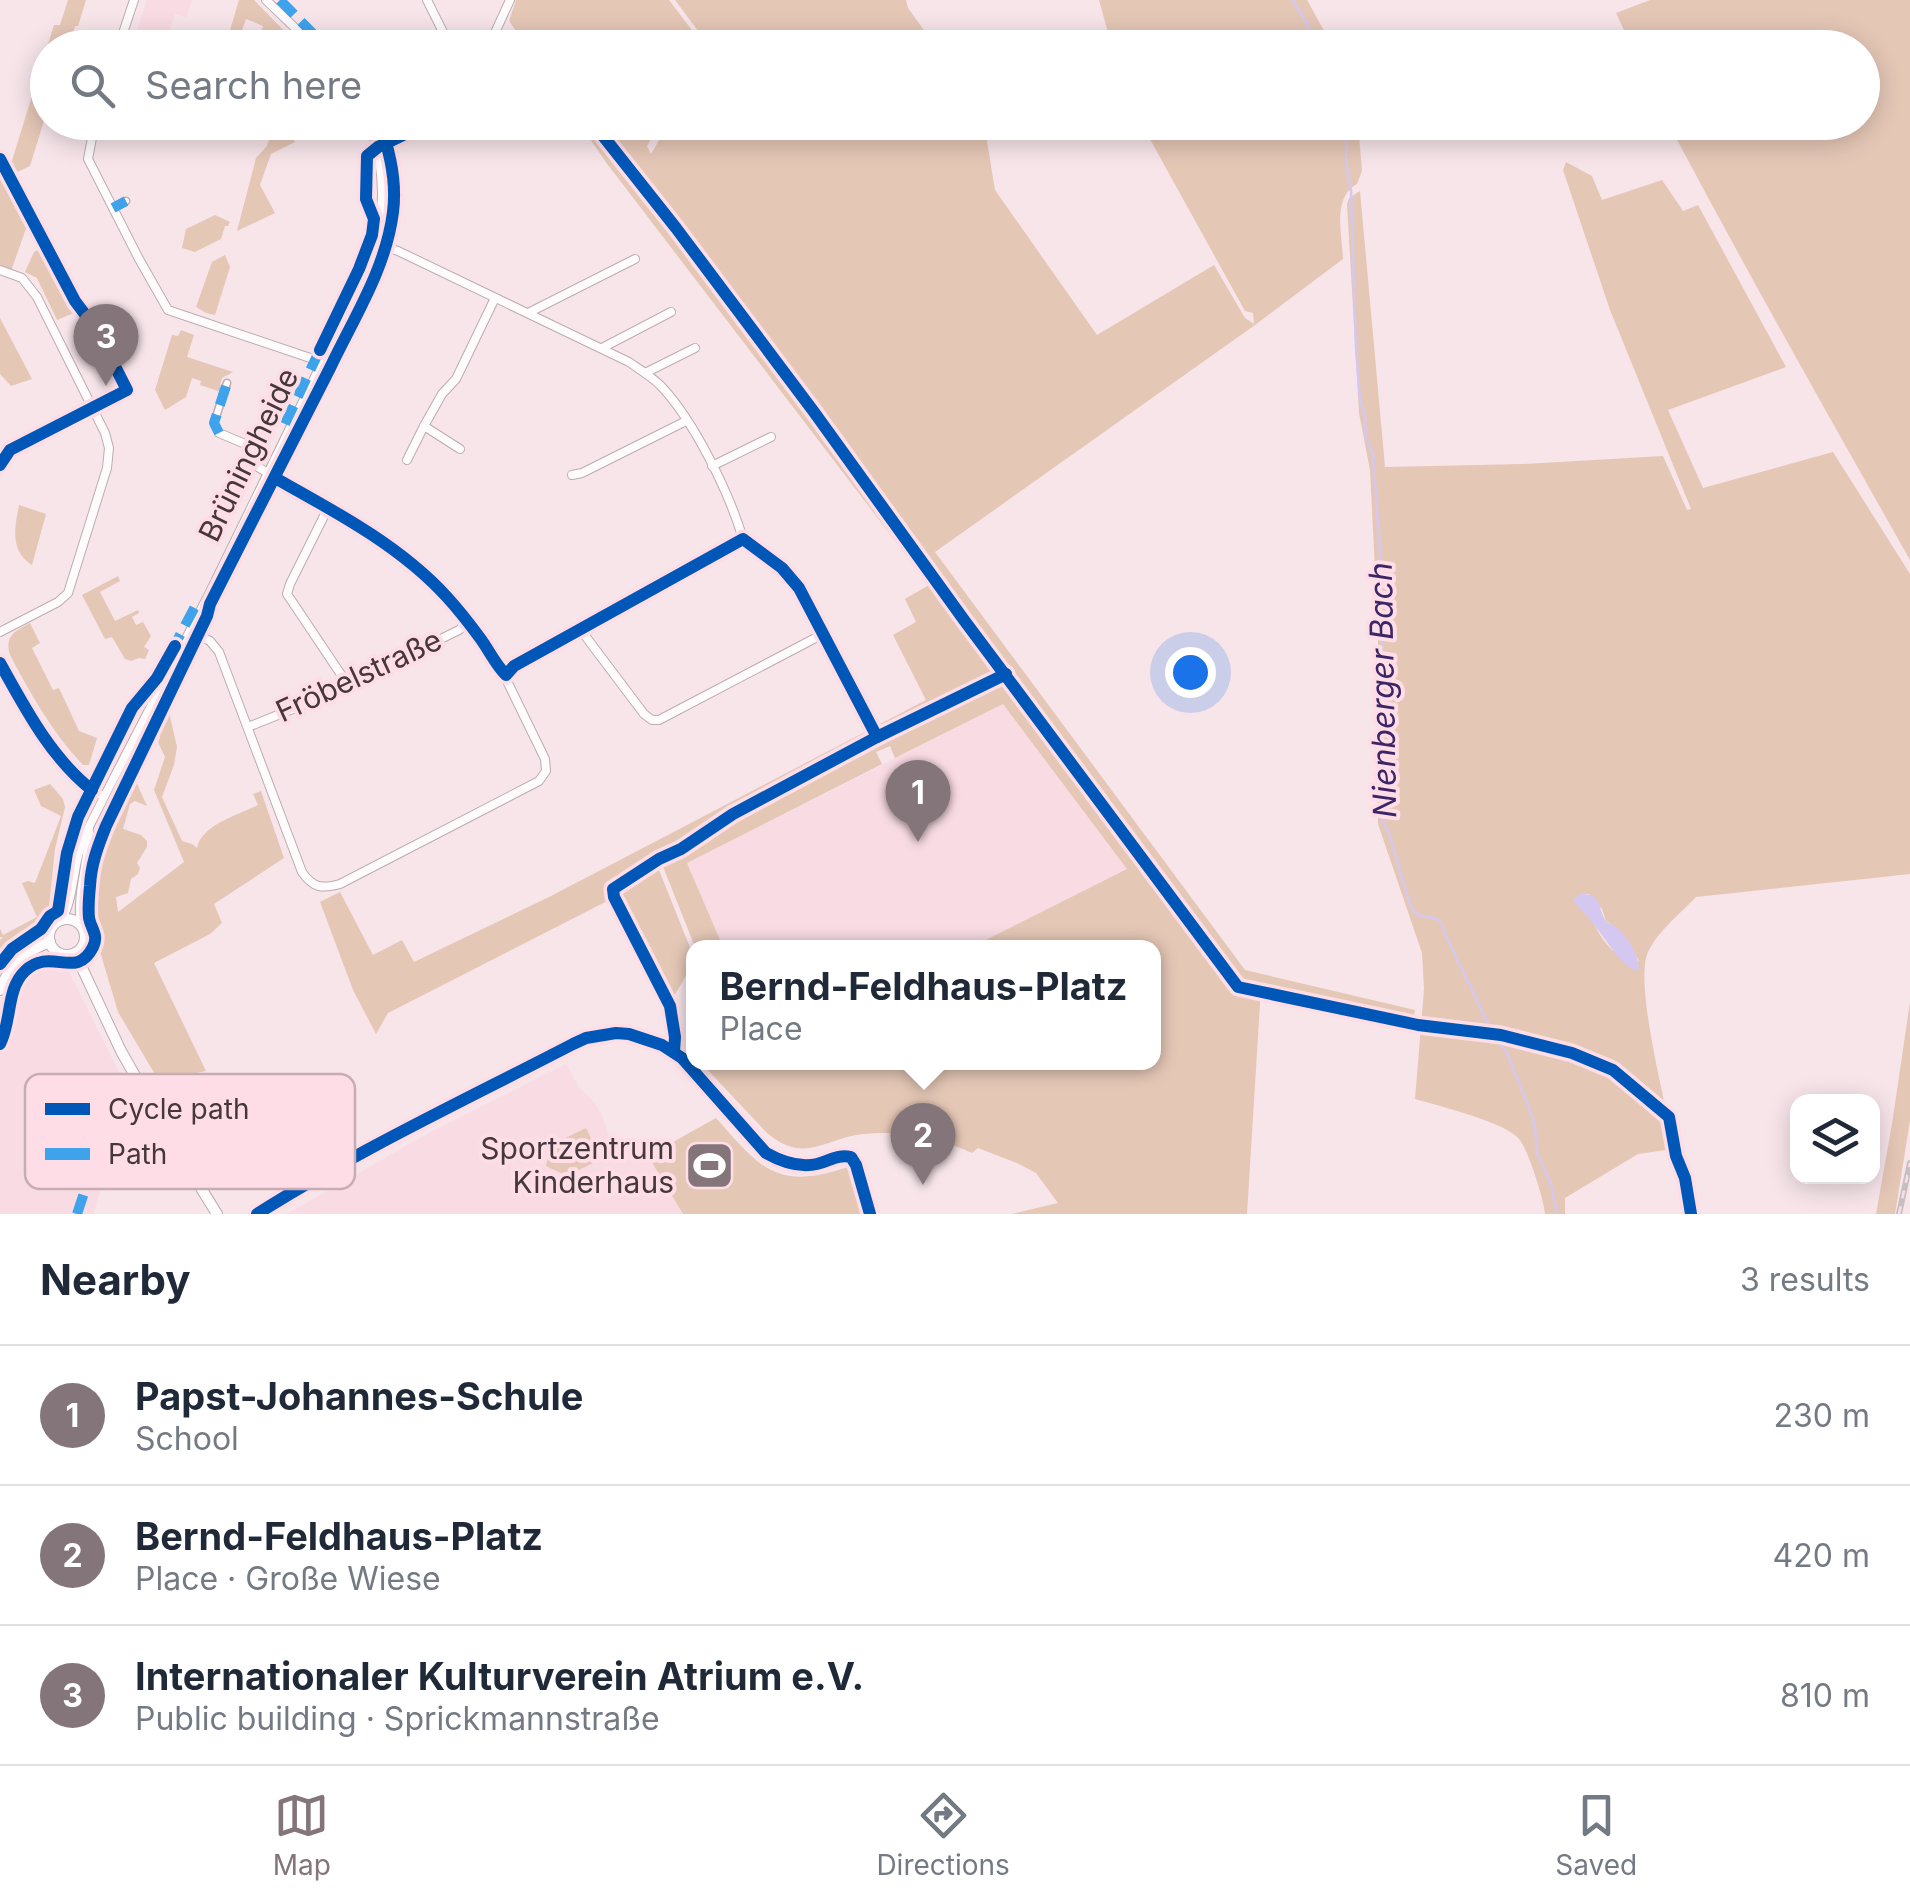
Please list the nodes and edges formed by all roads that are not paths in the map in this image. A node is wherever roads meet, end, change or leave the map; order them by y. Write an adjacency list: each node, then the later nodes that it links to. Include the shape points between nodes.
1 (134, 0): 5 (street)
2 (266, 0): 6 (street)
3 (427, 0): 7 (street)
4 (510, 0): 8 (street)
5 (124, 30)
6 (297, 30)
7 (442, 30)
8 (498, 30)
9 (92, 140): 14 (street, via 88,159)
10 (375, 140): 12 (street, Brüningheide)
11 (393, 140): 12 (street)
12 (378, 147): 15 (street, Brüningheide, via 384,199)
13 (126, 201): 14 (street)
14 (112, 208): 23 (street, via 168,310)
15 (377, 244): 18 (street); 23 (street, Brüningheide)
16 (635, 260): 19 (street)
17 (0, 270): 40 (street, via 22,278 38,297 110,452 68,593)
18 (495, 298): 19 (street); 27 (street)
19 (530, 312): 21 (street)
20 (671, 312): 21 (street)
21 (602, 348): 24 (street)
22 (695, 348): 24 (street)
23 (322, 362): 33 (street, Brüningheide)
24 (645, 374): 26 (street)
25 (227, 383): 28 (street, via 214,423)
26 (686, 421): 32 (street); 34 (street)
27 (424, 426): 30 (street); 31 (street)
28 (219, 432): 33 (street, via 250,446 253,464)
29 (771, 436): 32 (street)
30 (460, 449)
31 (407, 460)
32 (712, 466): 36 (street)
33 (268, 475): 35 (street); 38 (street, Brüningheide)
34 (572, 475)
35 (328, 508): 37 (street, via 426,576); 44 (street, via 288,594)
36 (743, 538): 39 (street); 41 (street, via 793,579)
37 (468, 622): 43 (street); 44 (street, Fröbelstraße)
38 (190, 630): 45 (street, via 219,652); 47 (street, Brüningheide)
39 (580, 630): 41 (street, via 652,720); 45 (street, via 506,675 545,758 542,778 340,884 310,883 302,872)
40 (0, 632)
41 (823, 634): 46 (street)
42 (0, 664): 47 (street, via 71,774)
43 (498, 666)
44 (348, 685): 45 (street, Fröbelstraße)
45 (248, 727)
46 (877, 737)
47 (104, 796): 48 (street, Brüningheide)
48 (89, 832): 49 (street); 50 (street)
49 (60, 921): 50 (street); 51 (street)
50 (81, 926): 52 (street, via 84,943)
51 (50, 942): 52 (street, via 61,954); 53 (street, via 24,954)
52 (75, 953): 56 (street)
53 (0, 990)
54 (686, 1065): 58 (street, via 651,1040 616,1033 586,1038)
55 (690, 1070): 63 (street, via 766,1153 808,1165 850,1157)
56 (134, 1074)
57 (1669, 1117): 64 (street)
58 (355, 1158)
59 (201, 1189): 61 (street)
60 (296, 1189): 62 (street)
61 (216, 1214)
62 (257, 1214)
63 (870, 1214)
64 (1691, 1214)

